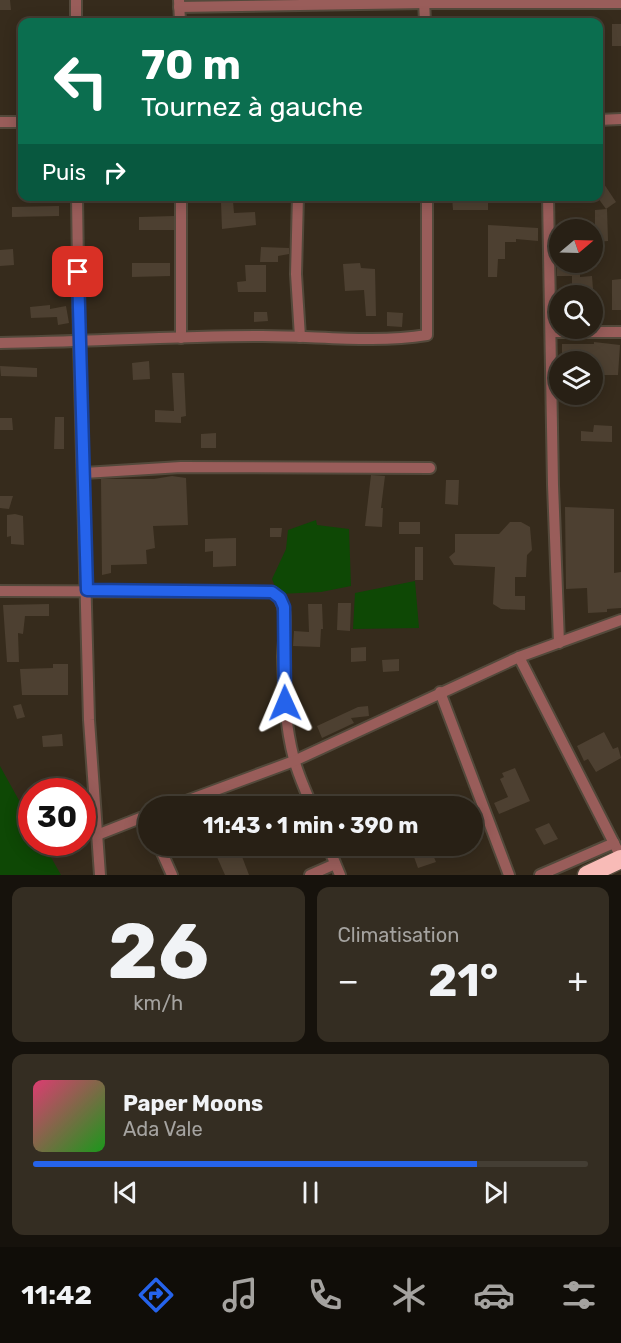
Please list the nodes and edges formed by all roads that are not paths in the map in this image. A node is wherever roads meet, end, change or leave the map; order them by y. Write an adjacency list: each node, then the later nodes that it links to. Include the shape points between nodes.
1 (76, 0): 6 (street)
2 (424, 1): 3 (street); 5 (street); 7 (street)
3 (551, 1): 4 (street)
4 (621, 3)
5 (179, 4)
6 (76, 18)
7 (425, 18)
8 (621, 119): 9 (street)
9 (603, 120)
10 (0, 122): 11 (street)
11 (18, 122)
12 (77, 201): 23 (street)
13 (181, 201): 21 (street)
14 (298, 201): 20 (street, via 296,274)
15 (428, 201): 20 (street, via 427,335 347,339)
16 (548, 201): 17 (street)
17 (550, 285)
18 (603, 332): 19 (street)
19 (621, 332)
20 (300, 336): 21 (street)
21 (181, 338): 23 (street)
22 (551, 339): 30 (street)
23 (79, 342): 24 (street); 26 (street)
24 (0, 343)
25 (430, 468): 26 (street, via 181,467)
26 (84, 472): 27 (street)
27 (87, 590): 28 (street); 33 (street, via 276,595 284,607 286,722); 37 (street, via 89,720)
28 (0, 591)
29 (621, 620): 30 (street)
30 (559, 643): 31 (street)
31 (519, 657): 32 (street); 38 (street)
32 (440, 692): 33 (street); 46 (street)
33 (294, 761): 34 (street); 35 (street)
34 (200, 796)
35 (308, 796)
36 (138, 821): 37 (street)
37 (97, 835): 42 (street)
38 (619, 853): 47 (street); 48 (highway)
39 (163, 856): 43 (street)
40 (332, 856): 41 (street)
41 (335, 864): 44 (street); 45 (street)
42 (100, 875)
43 (172, 875)
44 (310, 875)
45 (340, 875)
46 (509, 875)
47 (540, 875)
48 (587, 875)

